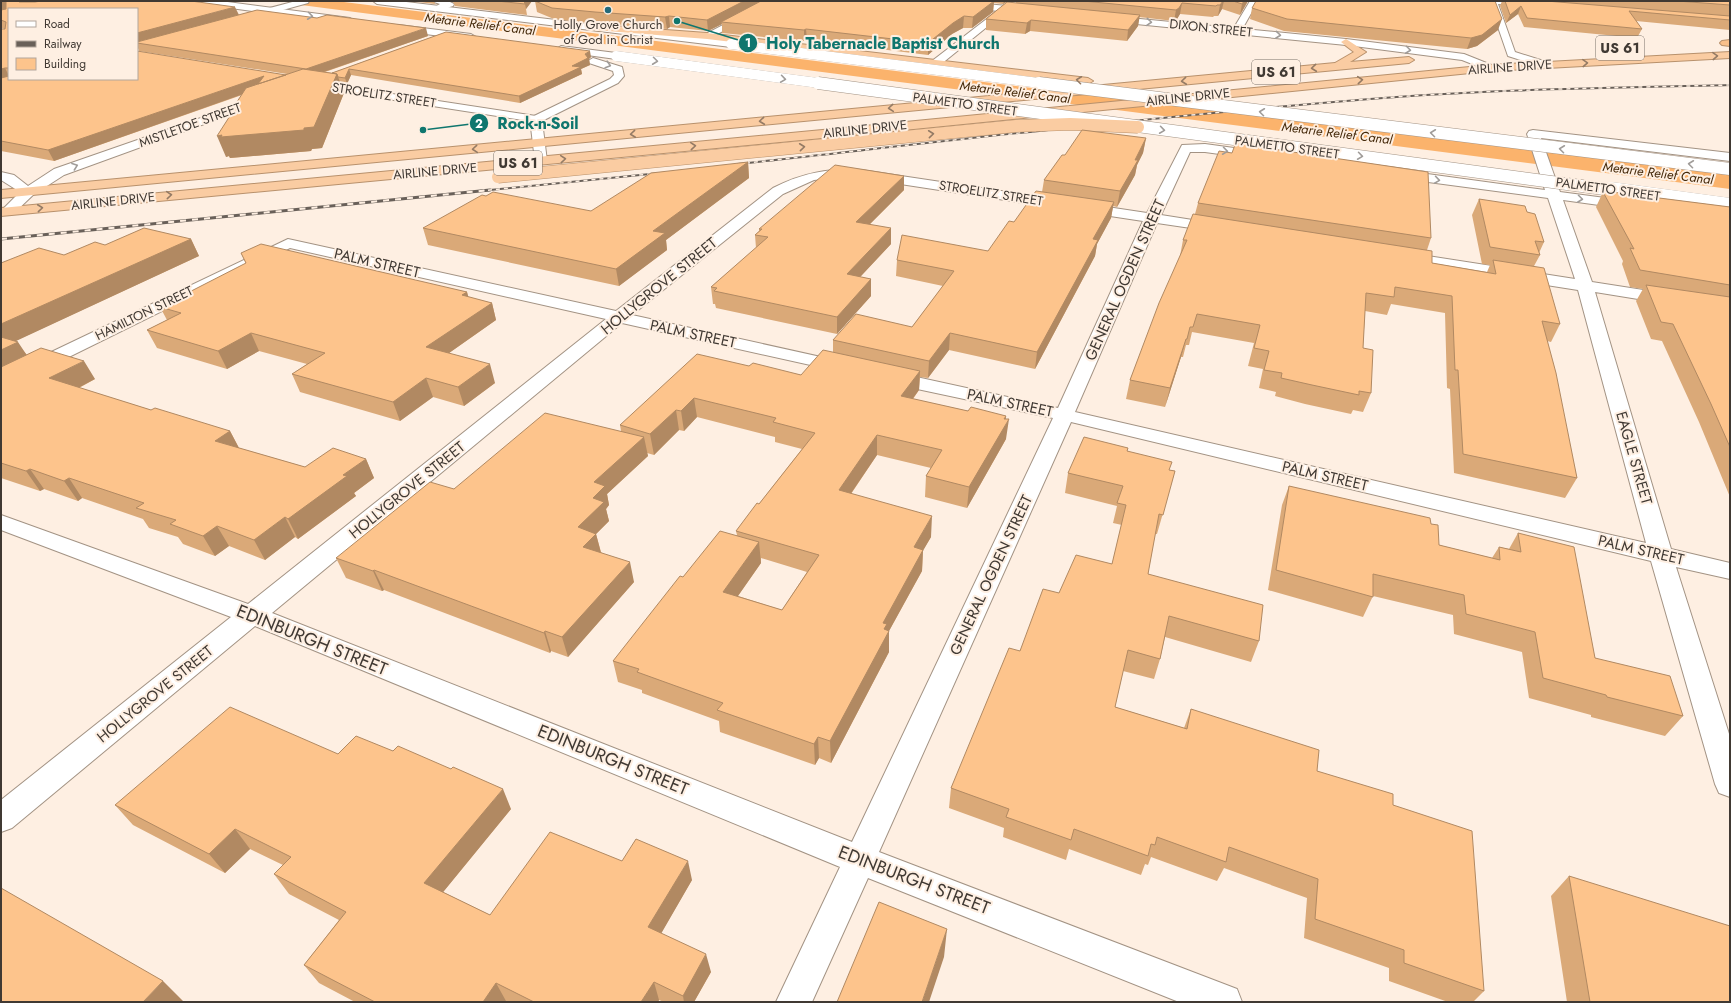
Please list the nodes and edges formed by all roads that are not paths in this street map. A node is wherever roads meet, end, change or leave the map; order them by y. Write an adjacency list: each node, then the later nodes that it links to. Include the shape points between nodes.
1 (201, 1): 11 (street)
2 (305, 1): 11 (street)
3 (378, 1): 9 (street, PALMETTO STREET)
4 (775, 1): 23 (street)
5 (929, 1): 12 (street)
6 (1015, 1): 12 (street)
7 (1254, 1): 21 (street)
8 (1493, 1): 10 (street); 28 (street)
9 (436, 5): 18 (street, PALMETTO STREET)
10 (1540, 5)
11 (275, 9): 16 (street); 17 (street, one-way to 17)
12 (1006, 9): 14 (street); 32 (street)
13 (532, 11): 18 (street, via 533,15)
14 (1042, 12)
15 (1096, 17): 21 (street, DIXON STREET, one-way to 21)
16 (245, 18)
17 (358, 22)
18 (554, 23): 20 (street, PALMETTO STREET)
19 (387, 26): 22 (street)
20 (597, 28): 23 (highway); 49 (street, PALMETTO STREET, one-way to 20, bridge)
21 (1237, 31): 26 (street, DIXON STREET, one-way to 26)
22 (446, 34): 24 (street); 25 (street)
23 (707, 36): 32 (highway)
24 (477, 39)
25 (428, 40)
26 (1346, 42): 31 (street, DIXON STREET, one-way to 31); 34 (highway, via 1361,52)
27 (1542, 52): 28 (highway, AIRLINE DRIVE)
28 (1507, 54): 33 (street)
29 (1488, 55): 31 (highway, AIRLINE DRIVE / US 61)
30 (1730, 55): 33 (highway, AIRLINE DRIVE / US 61, one-way to 30)
31 (1464, 56): 34 (highway, AIRLINE DRIVE / US 61); 35 (street, DIXON STREET)
32 (936, 63): 37 (highway, one-way to 32)
33 (1546, 65): 35 (highway, AIRLINE DRIVE / US 61)
34 (1336, 66): 37 (highway, AIRLINE DRIVE / US 61, one-way to 37)
35 (1490, 68): 42 (highway, AIRLINE DRIVE / US 61, one-way to 35, bridge)
36 (328, 76): 40 (street, STROELITZ STREET, via 302,85)
37 (1145, 85): 39 (highway, AIRLINE DRIVE / US 61, one-way to 39, bridge)
38 (269, 97): 57 (street, MISTLETOE STREET, one-way to 38, via 58,172)
39 (840, 113): 42 (highway); 43 (highway, AIRLINE DRIVE / US 61, one-way to 43)
40 (536, 119): 41 (street, PALMETTO STREET, bridge, via 614,81 620,73 615,66 554,51 616,56); 43 (street)
41 (1138, 127): 56 (highway, one-way to 41, bridge, via 392,185 498,177 1016,126 1070,124); 60 (street, PALMETTO STREET, one-way to 60, bridge)
42 (854, 131): 48 (highway, AIRLINE DRIVE / US 61, one-way to 42)
43 (539, 143): 45 (highway, AIRLINE DRIVE / US 61, one-way to 45); 48 (street)
44 (1186, 148): 47 (street, PALMETTO STREET, one-way to 47, via 1205,148); 62 (street, GENERAL OGDEN STREET)
45 (423, 154): 50 (highway); 54 (highway, AIRLINE DRIVE / US 61)
46 (1730, 157): 55 (street, EAGLE STREET, via 1533,134)
47 (1276, 158)
48 (541, 161): 50 (highway, AIRLINE DRIVE / US 61)
49 (1730, 169)
50 (420, 172): 56 (highway, AIRLINE DRIVE / US 61)
51 (1387, 173): 55 (street, PALMETTO STREET, one-way to 55)
52 (820, 174): 62 (street, STROELITZ STREET, via 861,174); 69 (street, HOLLYGROVE STREET, via 798,180 778,190)
53 (1, 176): 57 (street, via 9,178)
54 (156, 179): 57 (highway, AIRLINE DRIVE / US 61); 59 (highway)
55 (1551, 186): 63 (street, PALMETTO STREET, one-way to 63); 67 (street, EAGLE STREET)
56 (230, 190): 59 (highway, AIRLINE DRIVE / US 61, one-way to 56)
57 (28, 192): 58 (highway, AIRLINE DRIVE / US 61); 61 (street, MISTLETOE STREET)
58 (1, 194)
59 (142, 198): 61 (highway, AIRLINE DRIVE / US 61, one-way to 59)
60 (1730, 206)
61 (5, 212)
62 (1152, 218): 64 (street, STROELITZ STREET); 71 (street, GENERAL OGDEN STREET)
63 (1730, 218)
64 (1230, 230)
65 (288, 243): 69 (street, PALM STREET); 70 (street, HAMILTON STREET)
66 (1388, 255): 67 (street)
67 (1585, 285): 68 (street); 73 (street, EAGLE STREET)
68 (1684, 302)
69 (618, 318): 71 (street, PALM STREET); 75 (street, HOLLYGROVE STREET)
70 (1, 383)
71 (1064, 415): 73 (street, PALM STREET); 78 (street, GENERAL OGDEN STREET)
72 (1, 522): 75 (street, EDINBURGH STREET)
73 (1662, 555): 74 (street, PALM STREET); 76 (street, EAGLE STREET)
74 (1730, 571)
75 (252, 615): 77 (street, HOLLYGROVE STREET); 78 (street, EDINBURGH STREET)
76 (1730, 784)
77 (1, 818)
78 (860, 860): 79 (street, GENERAL OGDEN STREET); 80 (street, EDINBURGH STREET)
79 (794, 1002)
80 (1224, 1002)

